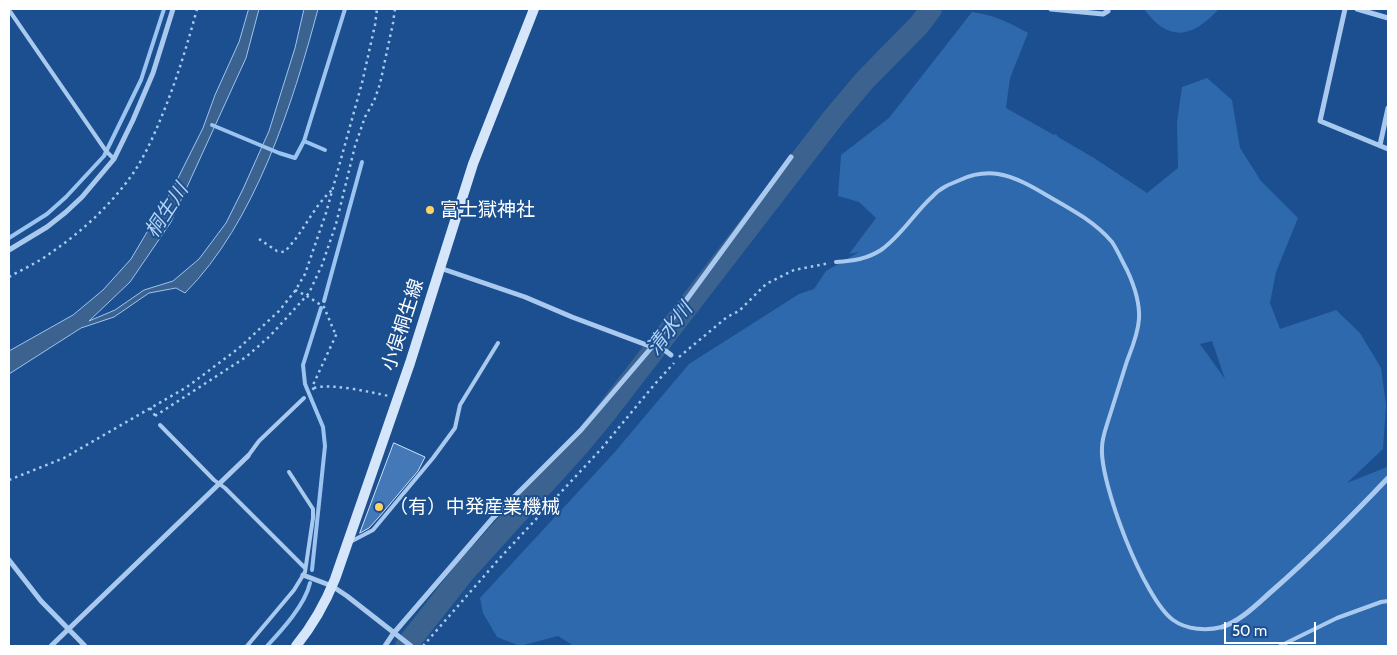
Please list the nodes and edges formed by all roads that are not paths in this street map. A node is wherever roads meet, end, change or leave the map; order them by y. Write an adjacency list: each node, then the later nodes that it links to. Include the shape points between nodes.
1 (173, 9): 13 (street, via 153,73)
2 (534, 9): 16 (main road, 小俣桐生線, via 473,164)
3 (1051, 9): 7 (street)
4 (1345, 9): 10 (street, via 1320,121)
5 (1357, 9): 8 (street)
6 (9, 10): 13 (lane)
7 (1108, 12)
8 (1388, 18)
9 (1388, 108): 10 (street)
10 (1380, 145): 11 (street)
11 (1388, 149)
12 (791, 157): 18 (street)
13 (114, 159): 14 (street, via 66,212)
14 (9, 250)
15 (836, 262): 32 (lane, via 866,258 881,250 933,195 946,186 981,173 1001,174 1019,180 1080,214 1104,234 1132,280 1139,320 1103,437 1106,483 1142,576 1162,608 1176,622 1205,630)
16 (440, 268): 18 (street, via 524,297); 26 (main road, 小俣桐生線)
17 (498, 343): 26 (lane, via 460,405 455,428 433,458 373,530)
18 (652, 348): 19 (street, bridge, via 654,342); 34 (street, via 581,430 492,519)
19 (671, 355)
20 (304, 398): 22 (lane, via 259,440)
21 (160, 425): 25 (lane)
22 (248, 456): 25 (street)
23 (289, 472): 28 (lane, via 312,508)
24 (1388, 478): 32 (street, via 1304,563 1242,616)
25 (220, 484): 28 (lane); 33 (street)
26 (347, 543): 30 (main road, 小俣桐生線)
27 (9, 560): 33 (street)
28 (306, 568): 29 (lane)
29 (303, 575): 30 (street); 37 (lane)
30 (332, 586): 34 (street); 38 (main road, 小俣桐生線, via 321,611)
31 (1388, 601): 41 (lane, via 1337,618)
32 (1222, 627)
33 (68, 629): 35 (street); 36 (street)
34 (396, 635): 39 (street); 40 (street)
35 (51, 646)
36 (85, 646)
37 (247, 646)
38 (296, 646)
39 (384, 646)
40 (410, 646)
41 (1280, 646)

